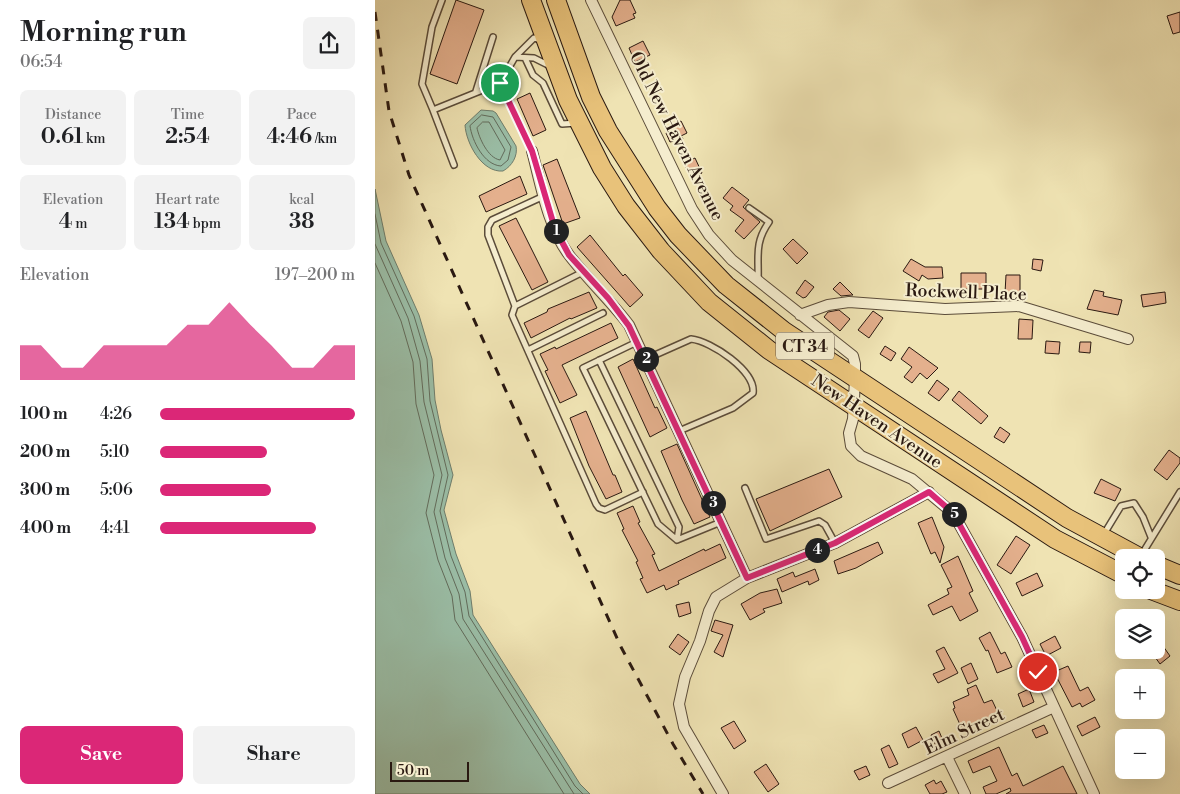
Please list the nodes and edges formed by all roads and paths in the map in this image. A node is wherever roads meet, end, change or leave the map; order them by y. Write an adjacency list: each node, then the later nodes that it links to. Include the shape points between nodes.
1 (442, 0): 13 (lane, via 432,27 421,84)
2 (531, 0): 7 (highway, New Haven Avenue / CT 34)
3 (556, 0): 5 (highway, New Haven Avenue / CT 34)
4 (591, 0): 20 (street, Old New Haven Avenue, via 693,209 709,235)
5 (568, 36): 7 (highway); 29 (highway, New Haven Avenue / CT 34, via 591,98 608,131 636,178 678,235 758,313)
6 (493, 37): 12 (lane)
7 (547, 42): 8 (lane, via 534,38); 10 (highway, New Haven Avenue / CT 34)
8 (515, 57): 9 (lane); 11 (lane)
9 (525, 58): 10 (lane, via 546,63); 14 (lane, via 533,76 543,83 562,124)
10 (561, 80): 14 (highway, New Haven Avenue / CT 34)
11 (500, 83): 12 (lane); 15 (lane)
12 (476, 92): 13 (lane)
13 (433, 110): 16 (lane)
14 (578, 123): 30 (highway, New Haven Avenue / CT 34, via 626,206 685,278 709,302 769,350)
15 (532, 151): 17 (street)
16 (454, 165)
17 (545, 196): 19 (street, via 555,229 569,255); 21 (lane, via 492,220 488,227 488,235)
18 (749, 208): 20 (lane, via 769,222 757,244)
19 (584, 271): 21 (lane); 25 (street, via 629,326)
20 (758, 281): 23 (street, Old New Haven Avenue)
21 (515, 306): 26 (lane, via 512,315)
22 (603, 313): 26 (lane)
23 (800, 316): 24 (street, Rockwell Place, via 829,305 849,302 945,309 1019,306); 29 (street, Old New Haven Avenue, via 853,356)
24 (1128, 339)
25 (637, 342): 27 (street); 28 (lane)
26 (528, 350): 33 (lane, via 599,508 605,510)
27 (646, 359): 31 (street); 31 (lane, via 691,339 706,342 748,374 754,387 753,393 733,408)
28 (599, 360): 33 (lane, via 583,368); 39 (lane, via 679,527)
29 (855, 379): 30 (street, Old New Haven Avenue); 37 (highway, New Haven Avenue / CT 34, via 1067,518)
30 (853, 404): 34 (street, Old New Haven Avenue, via 849,439 856,451 869,460 901,472); 44 (highway, New Haven Avenue / CT 34, via 1055,539)
31 (679, 431): 36 (street)
32 (745, 488): 40 (lane, via 766,539 819,521)
33 (643, 492): 39 (lane, via 658,524)
34 (929, 492): 40 (street); 49 (street, Old New Haven Avenue, via 953,513 1022,637)
35 (1180, 492): 38 (lane)
36 (721, 522): 39 (lane); 46 (street)
37 (1102, 537): 38 (lane, via 1121,506 1133,503); 41 (highway, New Haven Avenue / CT 34)
38 (1151, 537): 42 (lane)
39 (677, 540)
40 (835, 543): 46 (street)
41 (1125, 549)
42 (1145, 549)
43 (1165, 569): 45 (highway)
44 (1115, 570)
45 (1180, 575)
46 (747, 578): 52 (street, via 722,592 712,603 679,695 684,727)
47 (1165, 595): 48 (highway)
48 (1180, 601)
49 (1054, 707): 50 (street, Elm Street); 54 (street, Old New Haven Avenue)
50 (947, 757): 51 (street, Elm Street); 53 (street)
51 (888, 783)
52 (723, 794)
53 (965, 794)
54 (1094, 794)

